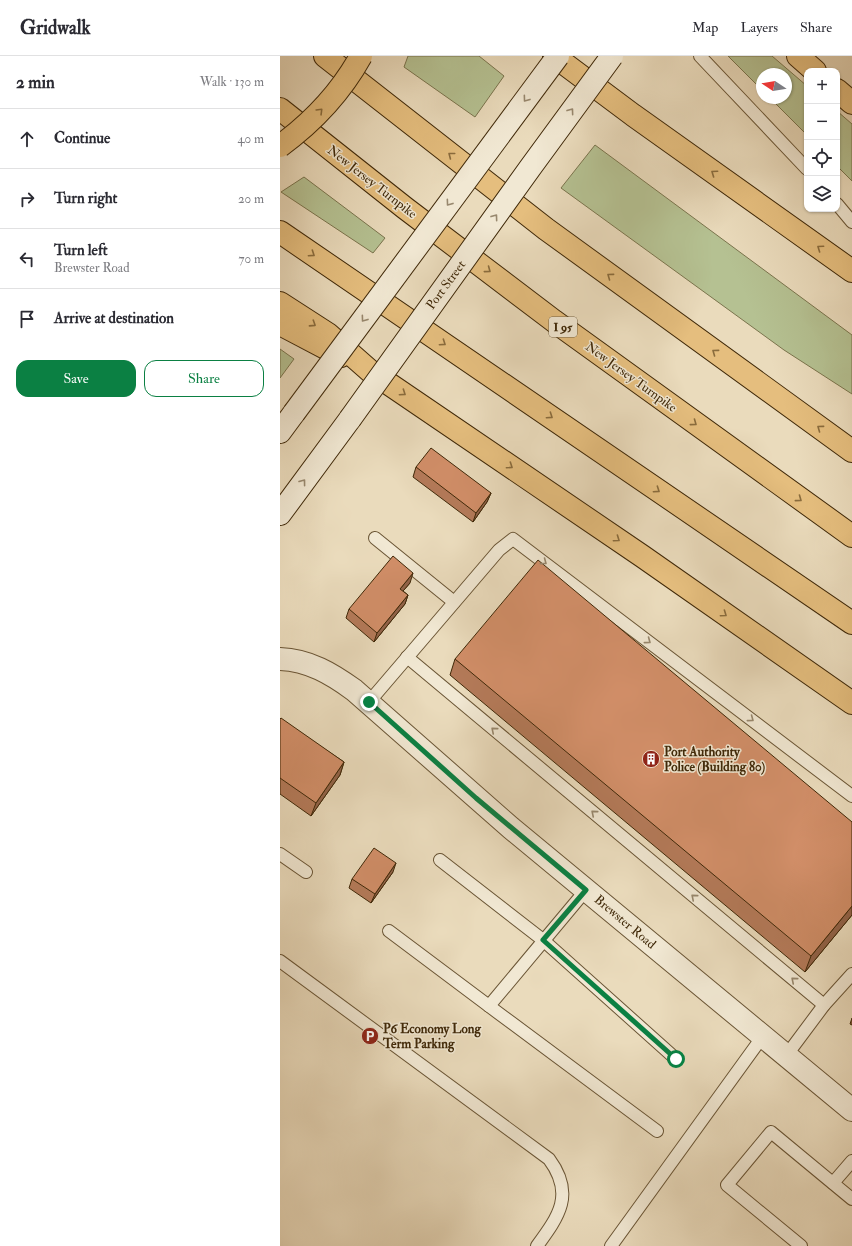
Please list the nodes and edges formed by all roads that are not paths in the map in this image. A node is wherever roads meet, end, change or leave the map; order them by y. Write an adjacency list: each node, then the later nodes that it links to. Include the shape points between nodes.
1 (325, 56): 22 (highway, one-way to 1, via 546,229)
2 (361, 56): 12 (highway, one-way to 2, bridge, via 326,106)
3 (554, 56): 17 (highway, one-way to 3)
4 (558, 56): 21 (main road, one-way to 21, bridge)
5 (612, 56): 23 (main road, Port Street, one-way to 5, bridge)
6 (700, 56): 13 (lane)
7 (798, 56): 8 (highway)
8 (812, 68)
9 (840, 93): 10 (highway)
10 (852, 103)
11 (280, 109): 24 (highway, New Jersey Turnpike / I 95, one-way to 24, via 405,208 554,320)
12 (280, 146)
13 (804, 166)
14 (840, 208): 15 (lane)
15 (852, 222)
16 (280, 232): 27 (highway, one-way to 27)
17 (852, 271)
18 (280, 303): 20 (highway, one-way to 20, via 328,334)
19 (280, 324): 20 (highway)
20 (370, 371): 31 (highway, one-way to 31)
21 (280, 432)
22 (852, 451)
23 (280, 514)
24 (852, 536)
25 (375, 538): 26 (lane)
26 (454, 602): 28 (lane); 32 (lane, one-way to 32, via 499,550 513,539)
27 (852, 623)
28 (407, 657): 30 (lane); 41 (lane, one-way to 28)
29 (280, 659): 30 (main road, Brewster Road, via 316,667 341,681)
30 (369, 702): 36 (main road, Brewster Road, via 476,798)
31 (852, 703)
32 (852, 796)
33 (280, 854): 35 (lane)
34 (440, 860): 38 (lane)
35 (306, 872)
36 (586, 890): 38 (lane); 43 (main road, Brewster Road)
37 (389, 931): 42 (lane)
38 (543, 940): 42 (lane); 45 (lane)
39 (280, 961): 51 (lane, via 549,1159 561,1180 562,1203 553,1224)
40 (852, 974): 41 (lane)
41 (824, 1005): 44 (lane)
42 (489, 1006): 47 (lane)
43 (763, 1036): 44 (main road, Brewster Road); 52 (lane)
44 (786, 1056): 46 (main road, Brewster Road)
45 (676, 1059)
46 (852, 1110)
47 (657, 1131)
48 (852, 1160): 49 (lane)
49 (833, 1183): 50 (lane); 53 (lane, via 771,1132 728,1184)
50 (852, 1199)
51 (537, 1246)
52 (611, 1246)
53 (801, 1246)

